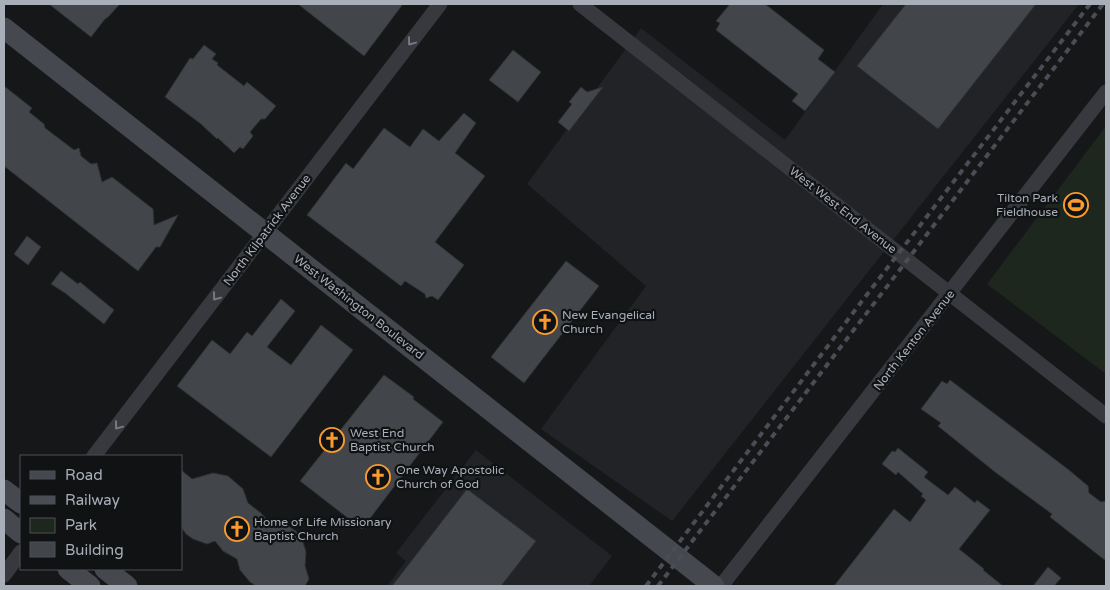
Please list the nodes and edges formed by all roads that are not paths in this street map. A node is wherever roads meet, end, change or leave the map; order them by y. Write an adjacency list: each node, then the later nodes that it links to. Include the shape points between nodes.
1 (440, 4): 5 (street, North Kilpatrick Avenue, one-way to 5)
2 (580, 4): 6 (street, West West End Avenue)
3 (4, 28): 5 (street, West Washington Boulevard)
4 (1106, 92): 6 (street, North Kenton Avenue)
5 (265, 233): 8 (street, North Kilpatrick Avenue, one-way to 8); 19 (street, West Washington Boulevard)
6 (951, 294): 7 (street, West West End Avenue); 20 (street, North Kenton Avenue)
7 (1106, 416)
8 (95, 455)
9 (4, 490): 10 (street)
10 (20, 502)
11 (4, 519): 12 (street)
12 (20, 531)
13 (20, 553): 16 (street)
14 (69, 570): 17 (street)
15 (106, 570): 18 (street)
16 (4, 575)
17 (90, 586)
18 (127, 586)
19 (714, 586)
20 (721, 586)

